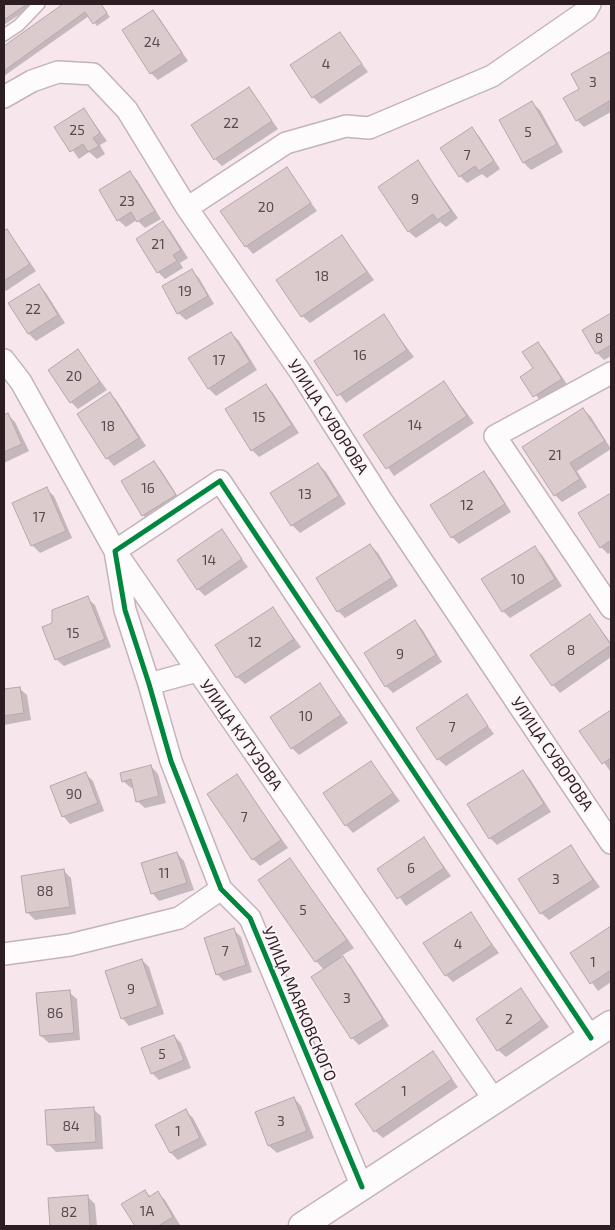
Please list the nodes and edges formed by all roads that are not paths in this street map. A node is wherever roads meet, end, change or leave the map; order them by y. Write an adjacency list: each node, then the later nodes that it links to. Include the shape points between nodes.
1 (39, 4): 3 (lane)
2 (590, 4): 5 (street, via 586,11 492,76 369,128 346,126 286,143)
3 (4, 35)
4 (4, 97): 5 (street, УЛИЦА СУВОРОВА, via 32,81 58,72 93,74 127,110)
5 (187, 208): 12 (street, УЛИЦА СУВОРОВА, via 301,374)
6 (4, 360): 8 (street, УЛИЦА КУТУЗОВА, via 21,382)
7 (611, 373): 9 (street, via 495,436)
8 (115, 551): 10 (street, УЛИЦА КУТУЗОВА); 11 (street, УЛИЦА МАЯКОВСКОГО, via 125,610); 15 (street, via 220,481)
9 (611, 608)
10 (197, 671): 11 (street); 16 (street, УЛИЦА КУТУЗОВА)
11 (149, 684): 13 (street, УЛИЦА МАЯКОВСКОГО, via 171,761)
12 (611, 843)
13 (222, 889): 14 (street, via 179,918 70,945); 17 (street, УЛИЦА МАЯКОВСКОГО, via 250,918)
14 (4, 954)
15 (601, 1031): 16 (street)
16 (495, 1101): 17 (street)
17 (362, 1187): 18 (street)
18 (302, 1226)

